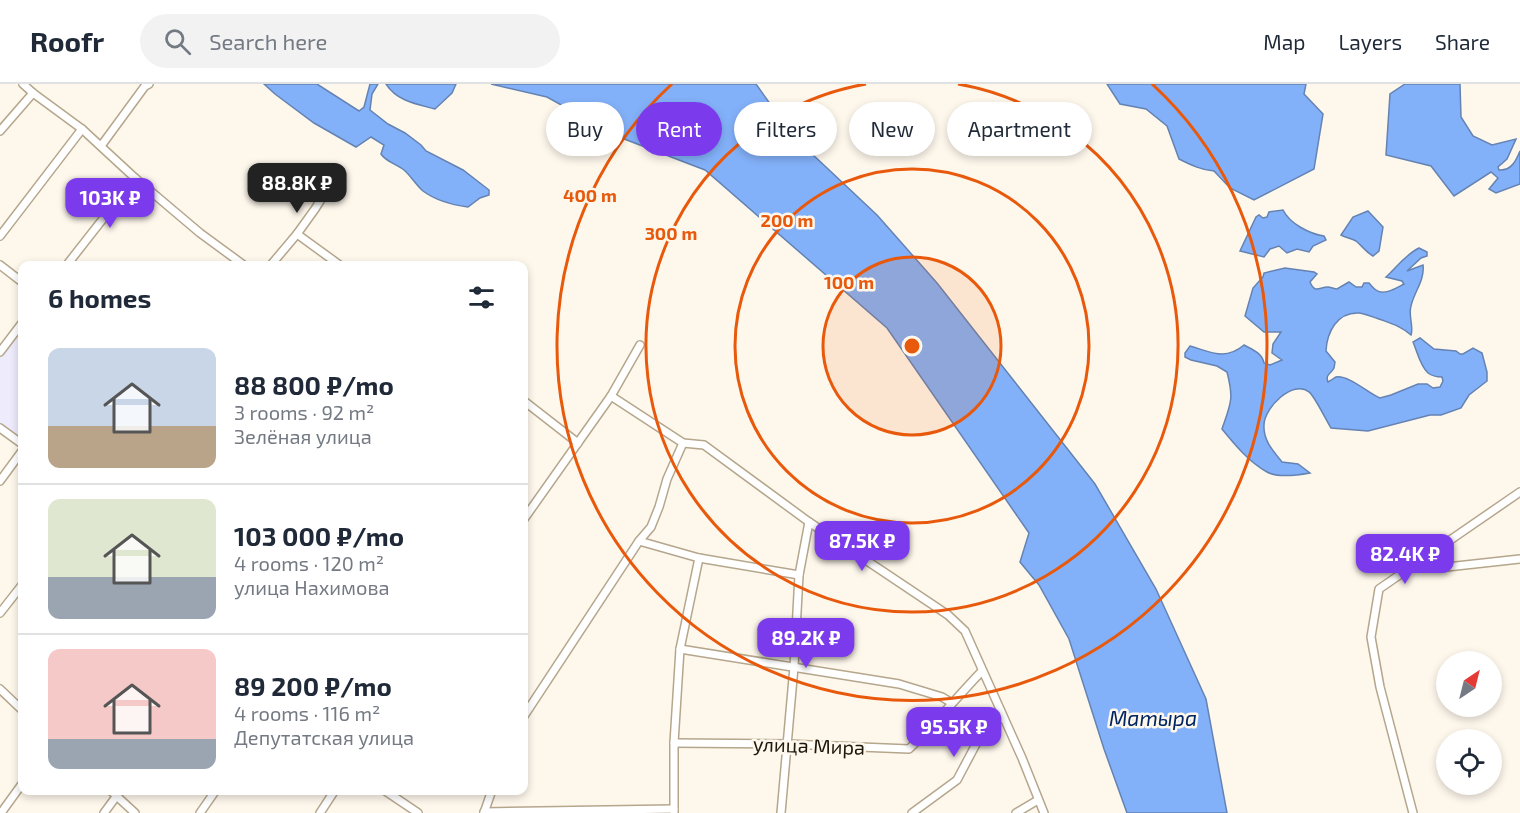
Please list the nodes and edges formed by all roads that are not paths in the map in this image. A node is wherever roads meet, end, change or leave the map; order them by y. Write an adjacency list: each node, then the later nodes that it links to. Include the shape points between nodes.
1 (23, 84): 3 (street)
2 (149, 84): 6 (street)
3 (33, 93): 4 (street); 5 (street)
4 (82, 129): 6 (street); 10 (street)
5 (0, 131)
6 (100, 146): 8 (street)
7 (338, 172): 9 (street)
8 (135, 178): 11 (street); 12 (street)
9 (297, 234): 13 (street); 14 (street)
10 (0, 236)
11 (70, 261)
12 (238, 261)
13 (274, 261)
14 (334, 261)
15 (0, 265): 16 (street)
16 (18, 279)
17 (18, 328): 19 (street)
18 (640, 345): 20 (street)
19 (0, 352)
20 (611, 396): 24 (street); 25 (street)
21 (528, 404): 24 (street)
22 (0, 428): 23 (street)
23 (18, 441)
24 (578, 443): 29 (street)
25 (683, 443): 30 (street, via 704,445); 31 (street, via 651,526)
26 (18, 456): 27 (street)
27 (0, 481)
28 (1520, 492): 32 (street)
29 (528, 513)
30 (810, 522): 35 (street); 40 (street, via 948,615 965,631)
31 (639, 541): 33 (street); 44 (street)
32 (1427, 555): 34 (street, via 1438,568); 68 (street, via 1379,589 1371,637)
33 (699, 558): 35 (street); 38 (street)
34 (1520, 560)
35 (799, 575): 39 (street)
36 (18, 590): 37 (street)
37 (0, 613)
38 (680, 649): 39 (street); 46 (street)
39 (794, 667): 42 (street, via 899,684); 47 (street)
40 (982, 671): 42 (street, улица Мира); 45 (street)
41 (0, 689): 43 (street)
42 (952, 703): 47 (street, улица Мира, via 909,749)
43 (18, 706)
44 (528, 710)
45 (1003, 717): 55 (street); 65 (street, via 986,728 957,780)
46 (674, 743): 47 (street, улица Мира); 56 (street)
47 (787, 744): 64 (street)
48 (18, 790): 57 (street)
49 (118, 795): 58 (street)
50 (120, 795): 59 (street)
51 (213, 795): 60 (street)
52 (332, 795): 61 (street)
53 (391, 795): 62 (street)
54 (490, 795): 63 (street)
55 (1038, 800): 66 (street); 67 (street)
56 (674, 811): 63 (street)
57 (1, 813)
58 (104, 813)
59 (135, 813)
60 (200, 813)
61 (320, 813)
62 (418, 813)
63 (484, 813)
64 (781, 813)
65 (912, 813)
66 (1016, 813)
67 (1044, 813)
68 (1413, 813)

